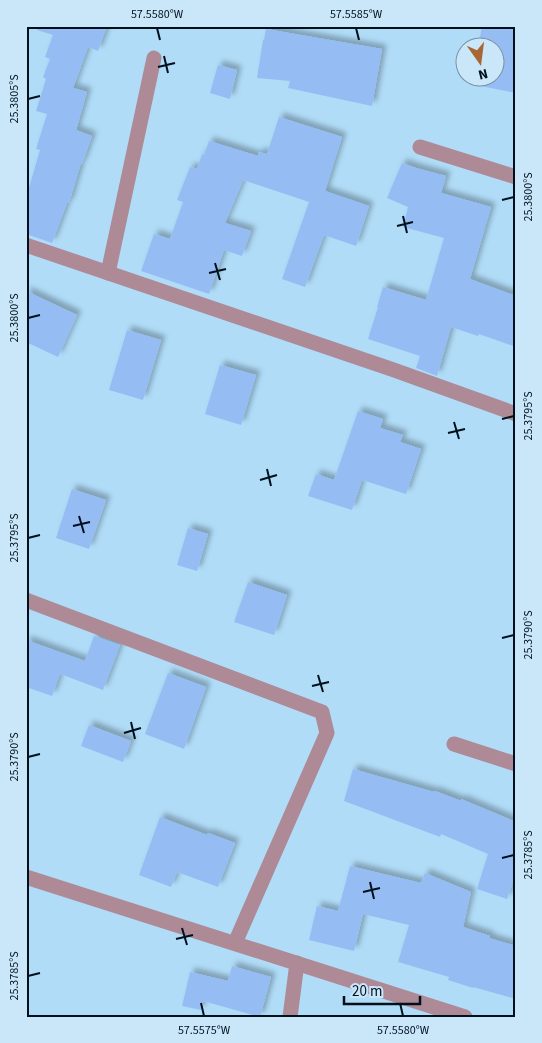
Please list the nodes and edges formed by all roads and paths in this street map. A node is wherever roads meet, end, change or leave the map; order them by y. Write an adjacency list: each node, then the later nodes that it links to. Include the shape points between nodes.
1 (154, 58): 5 (street)
2 (420, 147): 3 (street)
3 (516, 176)
4 (26, 245): 5 (street)
5 (108, 273): 6 (street)
6 (516, 414)
7 (26, 600): 11 (street, via 322,712 327,733)
8 (454, 744): 9 (street)
9 (516, 764)
10 (26, 877): 11 (street)
11 (234, 943): 12 (street)
12 (296, 963): 13 (street); 14 (street)
13 (290, 1017)
14 (465, 1017)

